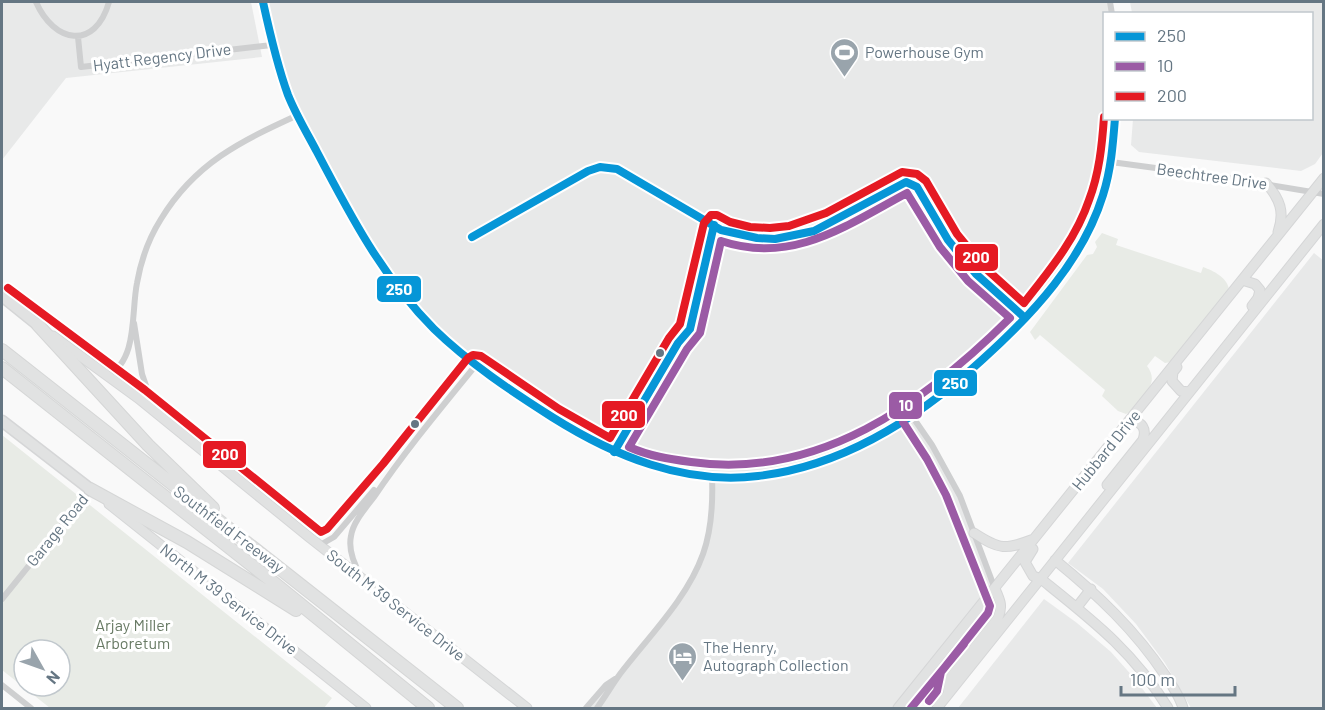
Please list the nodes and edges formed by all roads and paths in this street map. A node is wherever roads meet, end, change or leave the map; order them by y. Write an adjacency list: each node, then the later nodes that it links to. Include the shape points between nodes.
1 (36, 2): 4 (street, Hyatt Regency Drive, via 51,26)
2 (109, 2): 4 (street, Hyatt Regency Drive, via 99,23)
3 (263, 2): 5 (street)
4 (78, 37): 5 (street, Hyatt Regency Drive, via 81,67)
5 (272, 45): 6 (street)
6 (298, 115): 17 (street, via 226,151 180,192 160,220 146,251 136,285); 22 (street, via 351,218 399,290 430,326)
7 (1115, 120): 8 (street)
8 (1111, 162): 10 (street, Beechtree Drive); 27 (street, via 1090,228 1056,281 991,353)
9 (1323, 178): 11 (street, Hubbard Drive)
10 (1266, 183): 11 (street, Beechtree Drive); 14 (street, via 1281,206)
11 (1312, 192): 12 (street); 14 (street, Hubbard Drive)
12 (1323, 194)
13 (1323, 224): 21 (street, Hubbard Drive)
14 (1276, 238): 15 (street, Hubbard Drive)
15 (1242, 280): 19 (street, Hubbard Drive); 21 (street, via 1255,284 1260,290 1258,298 1223,342)
16 (2, 296): 18 (main road)
17 (133, 316): 24 (street, via 127,354); 26 (street, via 142,374)
18 (38, 325): 24 (street, South M 39 Service Drive); 38 (highway, via 148,445)
19 (1199, 332): 25 (street, via 1173,372 1174,385); 28 (street, Hubbard Drive)
20 (2, 350): 38 (highway, Southfield Freeway)
21 (1219, 354): 25 (street, Hubbard Drive)
22 (476, 364): 30 (street); 32 (street, via 553,418 608,450 661,469)
23 (2, 368): 48 (highway, Southfield Freeway)
24 (108, 375): 26 (street, South M 39 Service Drive)
25 (1189, 392): 34 (street, Hubbard Drive)
26 (155, 412): 37 (street, South M 39 Service Drive)
27 (912, 416): 32 (street, via 862,444 814,464 758,476); 35 (street, via 948,472)
28 (1131, 419): 31 (street, Hubbard Drive); 34 (street, via 1144,426 1143,440 1100,494)
29 (2, 421): 33 (main road)
30 (391, 471): 37 (street, via 334,537); 40 (street, via 351,534 355,565)
31 (1086, 475): 36 (street, Hubbard Drive); 41 (street, via 1078,492 1028,555 1028,569)
32 (712, 476): 51 (street, via 711,520 699,564 686,590)
33 (90, 489): 44 (street, Garage Road); 48 (highway, via 233,569); 55 (street, North M 39 Service Drive)
34 (1096, 508): 39 (street, Hubbard Drive)
35 (974, 533): 36 (street, via 1002,548); 42 (street)
36 (1034, 539): 42 (street, Hubbard Drive)
37 (320, 545): 40 (street, South M 39 Service Drive)
38 (253, 546): 57 (highway, Southfield Freeway)
39 (1055, 560): 41 (street, Hubbard Drive); 43 (street)
40 (363, 579): 58 (street, South M 39 Service Drive)
41 (1041, 579): 45 (street); 53 (street, Hubbard Drive)
42 (995, 589): 53 (street, via 1001,601 998,618 950,678); 61 (street, Hubbard Drive)
43 (1091, 589): 45 (street); 46 (street)
44 (2, 598)
45 (1077, 607): 47 (street)
46 (1137, 637): 47 (street, via 1126,642); 49 (street)
47 (1113, 638): 50 (street)
48 (362, 656): 56 (highway, Southfield Freeway)
49 (1154, 659): 50 (street); 64 (street)
50 (1140, 668): 63 (street)
51 (617, 677): 59 (street); 60 (street)
52 (2, 685): 54 (street)
53 (947, 696): 62 (street, Hubbard Drive)
54 (31, 708)
55 (366, 708)
56 (428, 708)
57 (457, 708)
58 (527, 708)
59 (586, 708)
60 (597, 708)
61 (898, 708)
62 (937, 708)
63 (1168, 708)
64 (1183, 708)

